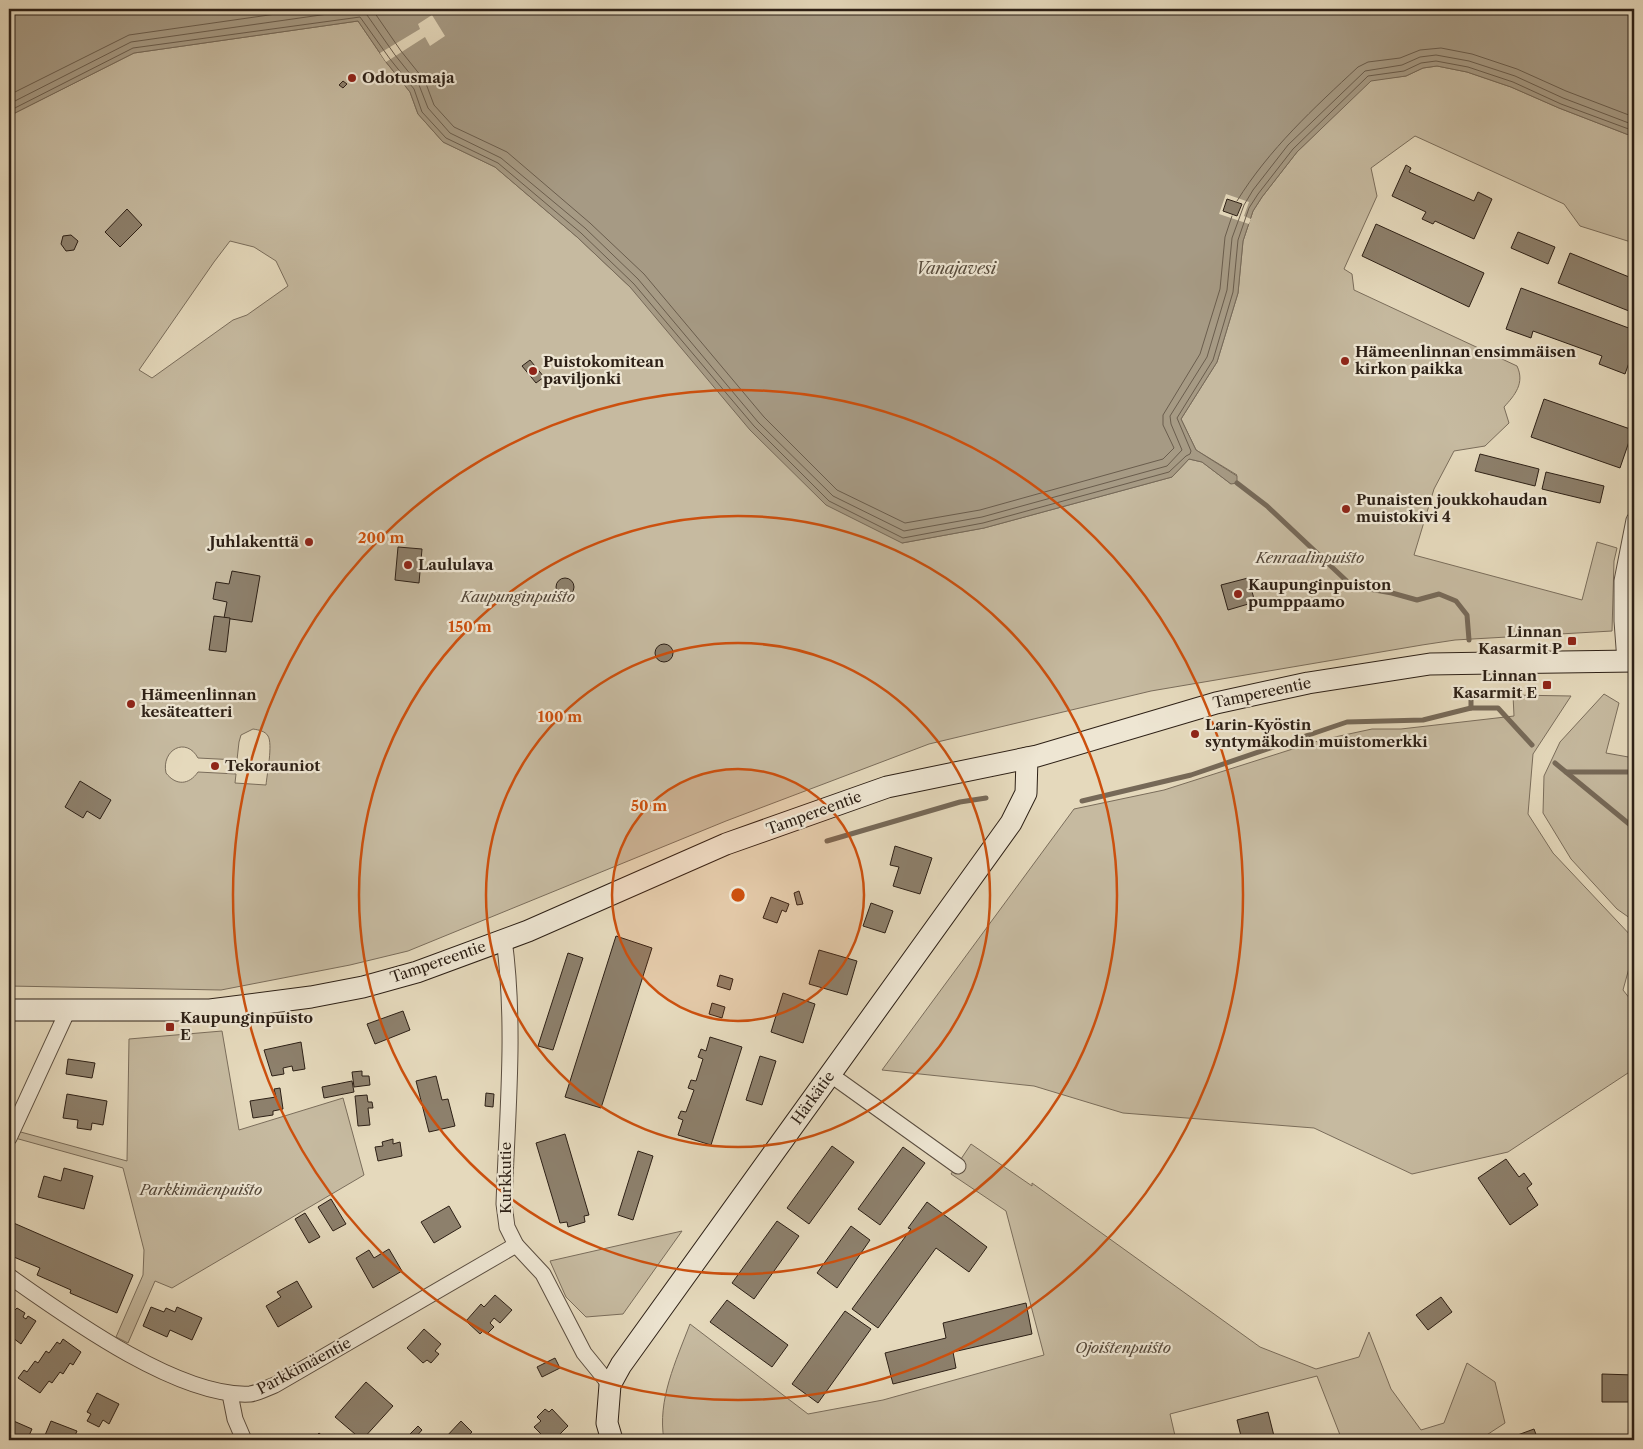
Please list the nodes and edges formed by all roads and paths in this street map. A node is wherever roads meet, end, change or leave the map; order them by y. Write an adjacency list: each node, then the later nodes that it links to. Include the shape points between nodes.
1 (1634, 520): 2 (street, via 1622,581 1622,622)
2 (1630, 661): 3 (main road, Tampereentie, via 1430,664 1308,683 1216,703)
3 (1027, 758): 4 (main road, Tampereentie, via 887,787 726,844); 7 (main road, Härkätie, via 1026,793 1011,823)
4 (504, 939): 6 (main road, Tampereentie, via 417,972 312,997 210,1010); 10 (street, Kurkkutie, via 509,974 504,1204 507,1227)
5 (9, 1010): 6 (main road, Tampereentie)
6 (68, 1010): 8 (street)
7 (830, 1074): 9 (street); 12 (main road, Härkätie)
8 (9, 1138)
9 (958, 1166)
10 (516, 1246): 12 (street, Kurkkutie, via 543,1274 584,1353); 13 (street, Parkkimäentie, via 275,1385 252,1394)
11 (9, 1276): 13 (street, Parkkimäentie, via 61,1313 162,1371)
12 (610, 1385): 15 (main road, Härkätie, via 607,1423)
13 (230, 1394): 14 (street)
14 (244, 1440)
15 (612, 1440)

